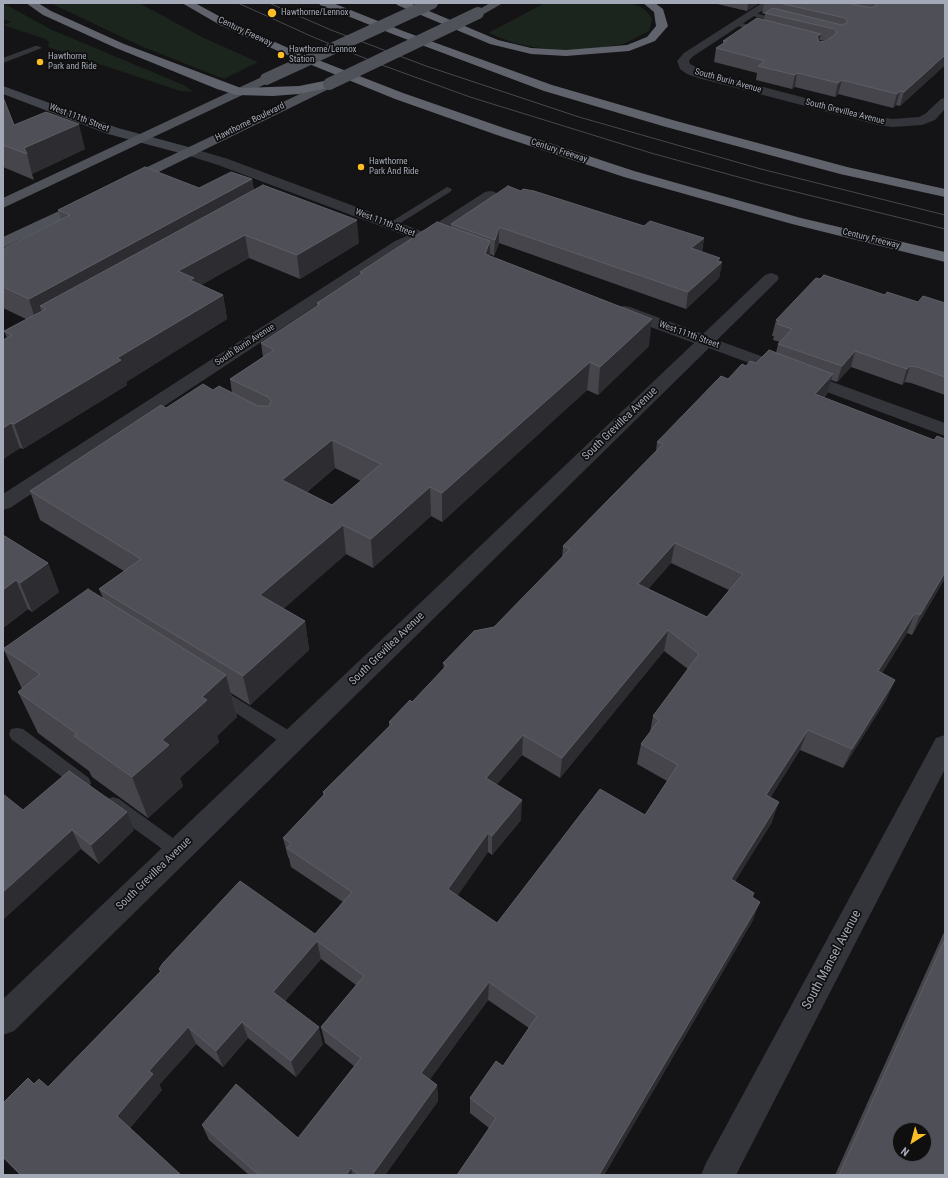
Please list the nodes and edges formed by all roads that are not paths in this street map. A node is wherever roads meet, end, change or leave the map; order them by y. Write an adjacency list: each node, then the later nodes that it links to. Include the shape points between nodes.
1 (31, 3): 18 (highway, via 46,13 120,46)
2 (187, 3): 36 (highway, Century Freeway, via 292,54 399,96 499,131 629,174 798,221)
3 (324, 3): 14 (highway)
4 (401, 3): 7 (highway, via 494,42 531,51 566,53 629,48 651,39 662,26 659,11)
5 (432, 3): 18 (main road, bridge)
6 (498, 3): 19 (main road, Hawthorne Boulevard, bridge, via 330,84)
7 (648, 3)
8 (767, 3): 10 (street, South Burin Avenue)
9 (370, 10): 14 (highway)
10 (752, 14): 11 (lane); 12 (street, South Burin Avenue)
11 (788, 23)
12 (736, 24): 13 (lane); 20 (street, South Burin Avenue, via 683,60 684,66 702,75)
13 (772, 32)
14 (399, 33): 27 (highway, via 548,88 845,171)
15 (38, 48): 16 (lane)
16 (3, 61)
17 (3, 90): 22 (street, West 111th Street, via 113,131)
18 (240, 92): 19 (highway); 22 (main road)
19 (304, 92): 23 (main road, Hawthorne Boulevard)
20 (786, 97): 21 (street, South Grevillea Avenue, via 892,123 922,121 930,117)
21 (945, 102)
22 (142, 139): 23 (street, West 111th Street); 31 (main road)
23 (191, 152): 24 (street, West 111th Street); 25 (main road, Hawthorne Boulevard)
24 (292, 188): 30 (lane); 32 (street, West 111th Street)
25 (114, 189)
26 (447, 190): 32 (lane)
27 (945, 193)
28 (490, 195): 33 (street, South Burin Avenue, via 434,232)
29 (100, 196): 34 (main road)
30 (278, 196)
31 (3, 204)
32 (391, 225): 33 (street, West 111th Street)
33 (421, 236): 35 (street, West 111th Street); 41 (street, South Burin Avenue, via 400,244 190,389)
34 (3, 243)
35 (458, 250)
36 (945, 257)
37 (770, 278): 39 (street, South Grevillea Avenue)
38 (608, 305): 39 (street, West 111th Street)
39 (705, 341): 40 (street, West 111th Street); 44 (street, South Grevillea Avenue)
40 (945, 430)
41 (3, 502)
42 (205, 687): 44 (lane)
43 (17, 734): 46 (lane)
44 (292, 741): 46 (street, South Grevillea Avenue)
45 (945, 745): 48 (street, South Mansel Avenue)
46 (178, 851): 47 (street, South Grevillea Avenue)
47 (3, 1020)
48 (718, 1175)

